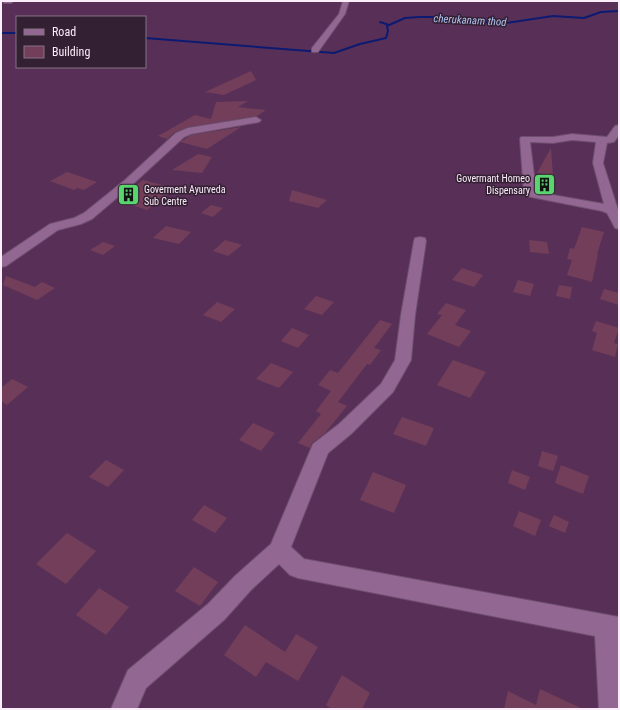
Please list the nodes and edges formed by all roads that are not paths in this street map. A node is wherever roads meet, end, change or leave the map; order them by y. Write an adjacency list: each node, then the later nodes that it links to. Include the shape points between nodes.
1 (346, 1): 2 (street, via 342,14)
2 (315, 50)
3 (256, 120): 9 (street, via 188,131 180,135 88,216 54,227)
4 (619, 128): 5 (street)
5 (610, 141): 6 (street, via 598,163); 6 (street, via 572,137 553,140 525,139 530,194 597,205)
6 (612, 211): 7 (street)
7 (619, 225)
8 (420, 242): 10 (street, via 403,360 387,388 345,429 320,449)
9 (1, 263)
10 (279, 550): 11 (street, via 298,568); 12 (street, via 216,612 137,679)
11 (612, 628): 13 (street)
12 (124, 709)
13 (612, 709)

